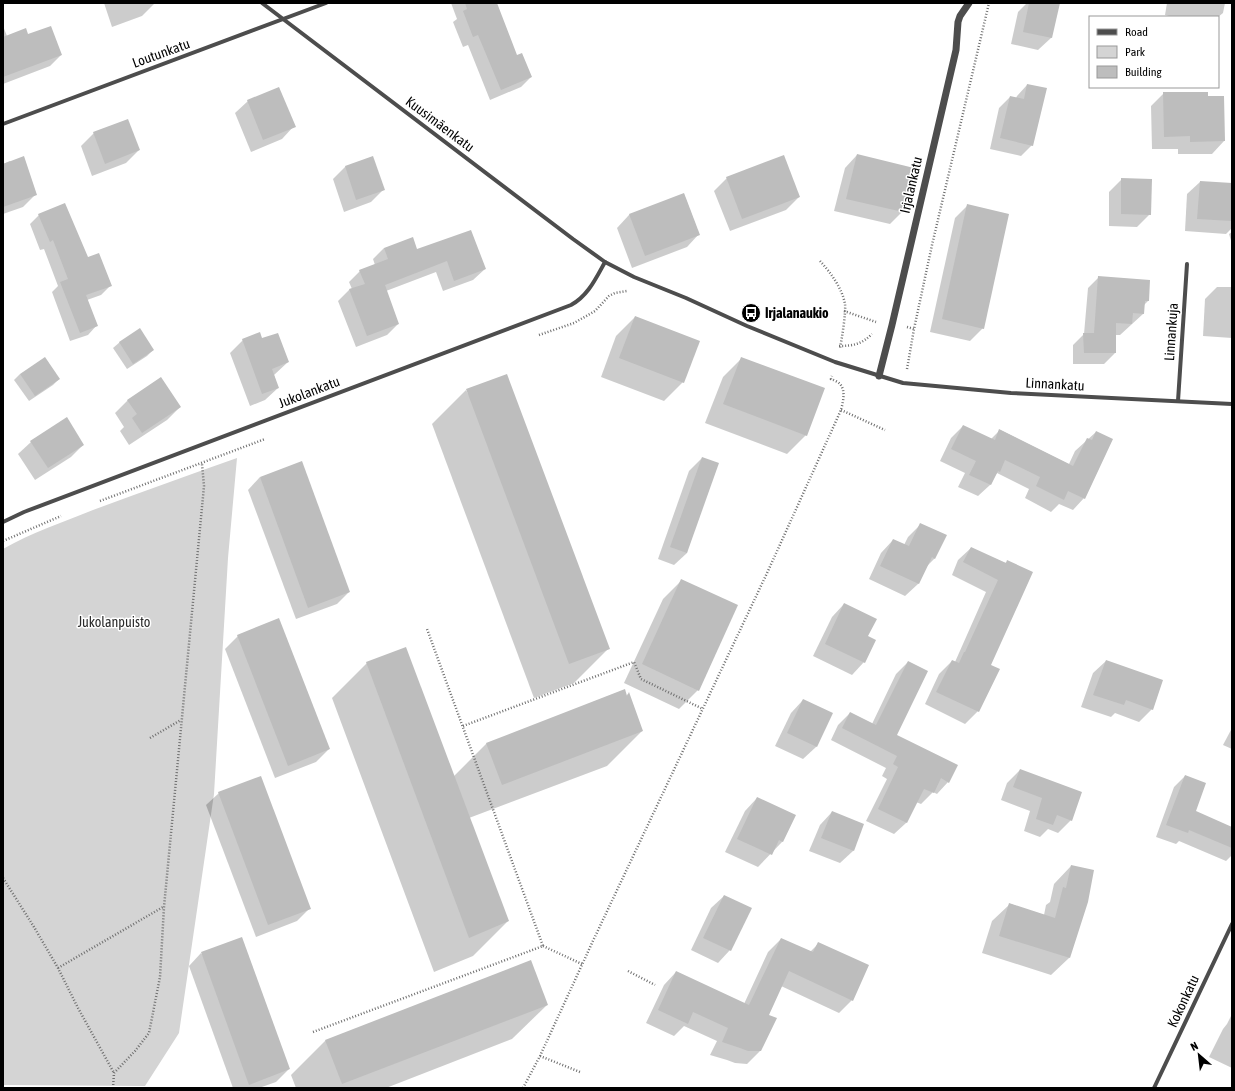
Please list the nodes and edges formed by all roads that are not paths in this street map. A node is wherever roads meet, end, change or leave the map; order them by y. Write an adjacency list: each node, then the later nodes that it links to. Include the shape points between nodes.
1 (262, 3): 4 (street, Kuusimäenkatu)
2 (326, 3): 4 (street, Loutunkatu)
3 (969, 3): 8 (street, Irjalankatu, via 958,22 956,50)
4 (284, 19): 5 (street, Loutunkatu); 6 (street, Kuusimäenkatu)
5 (3, 124)
6 (605, 262): 8 (street, via 747,326 835,362); 11 (street, Jukolankatu, via 586,293 571,305)
7 (1187, 264): 9 (street, Linnankuja)
8 (878, 376): 9 (street, Linnankatu, via 903,383 1011,393)
9 (1178, 401): 10 (street, Linnankatu)
10 (1232, 404)
11 (3, 522)
12 (1232, 924): 13 (street, Kokonkatu)
13 (1154, 1088)

